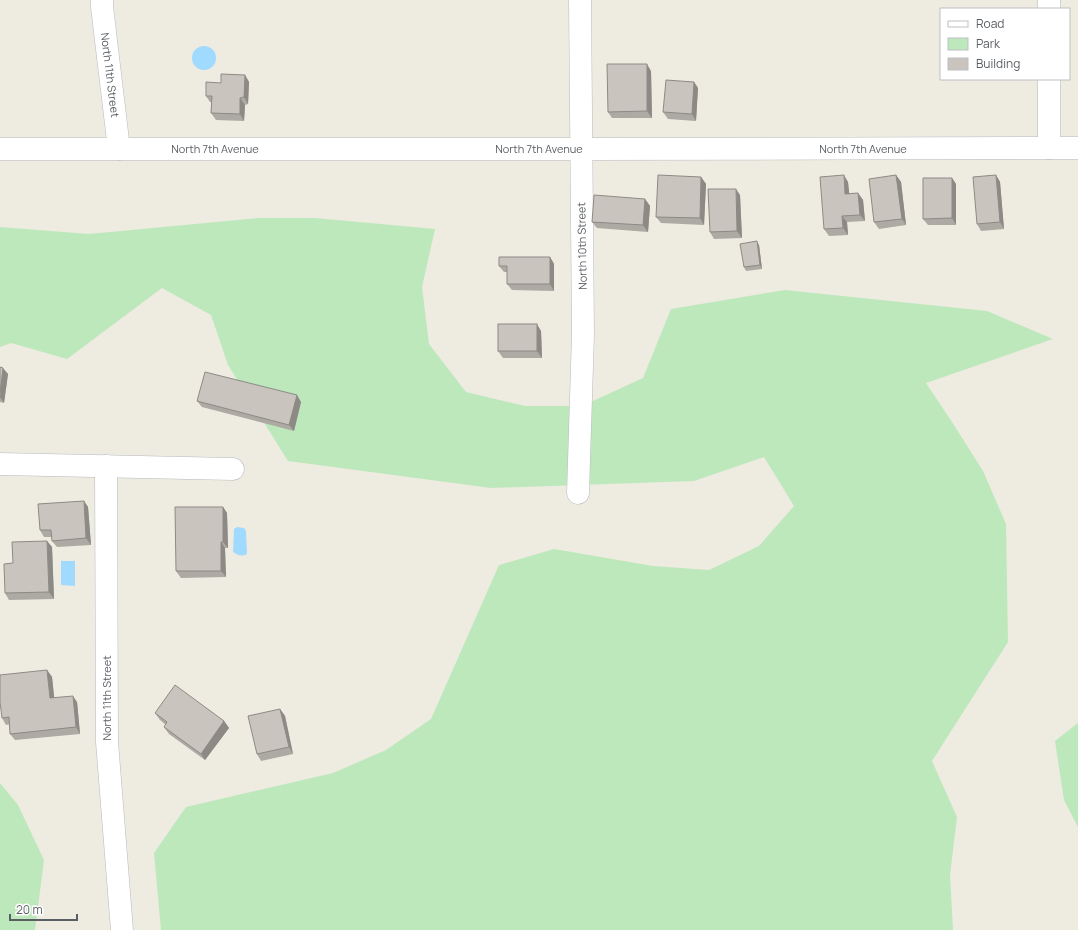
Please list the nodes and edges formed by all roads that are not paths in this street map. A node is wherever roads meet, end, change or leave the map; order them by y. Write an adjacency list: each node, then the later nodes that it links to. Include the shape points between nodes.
1 (102, 0): 7 (street, North 11th Street)
2 (580, 0): 8 (street, North 10th Street)
3 (1049, 80): 4 (street)
4 (1050, 148): 5 (street, North 7th Avenue); 8 (street, North 7th Avenue)
5 (1078, 148)
6 (0, 149): 7 (street, North 7th Avenue)
7 (119, 149): 8 (street, North 7th Avenue)
8 (581, 149): 12 (street, North 10th Street, via 583,334)
9 (0, 464): 10 (street)
10 (106, 466): 11 (street); 13 (street, North 11th Street, via 108,742)
11 (232, 469)
12 (578, 493)
13 (122, 930)

